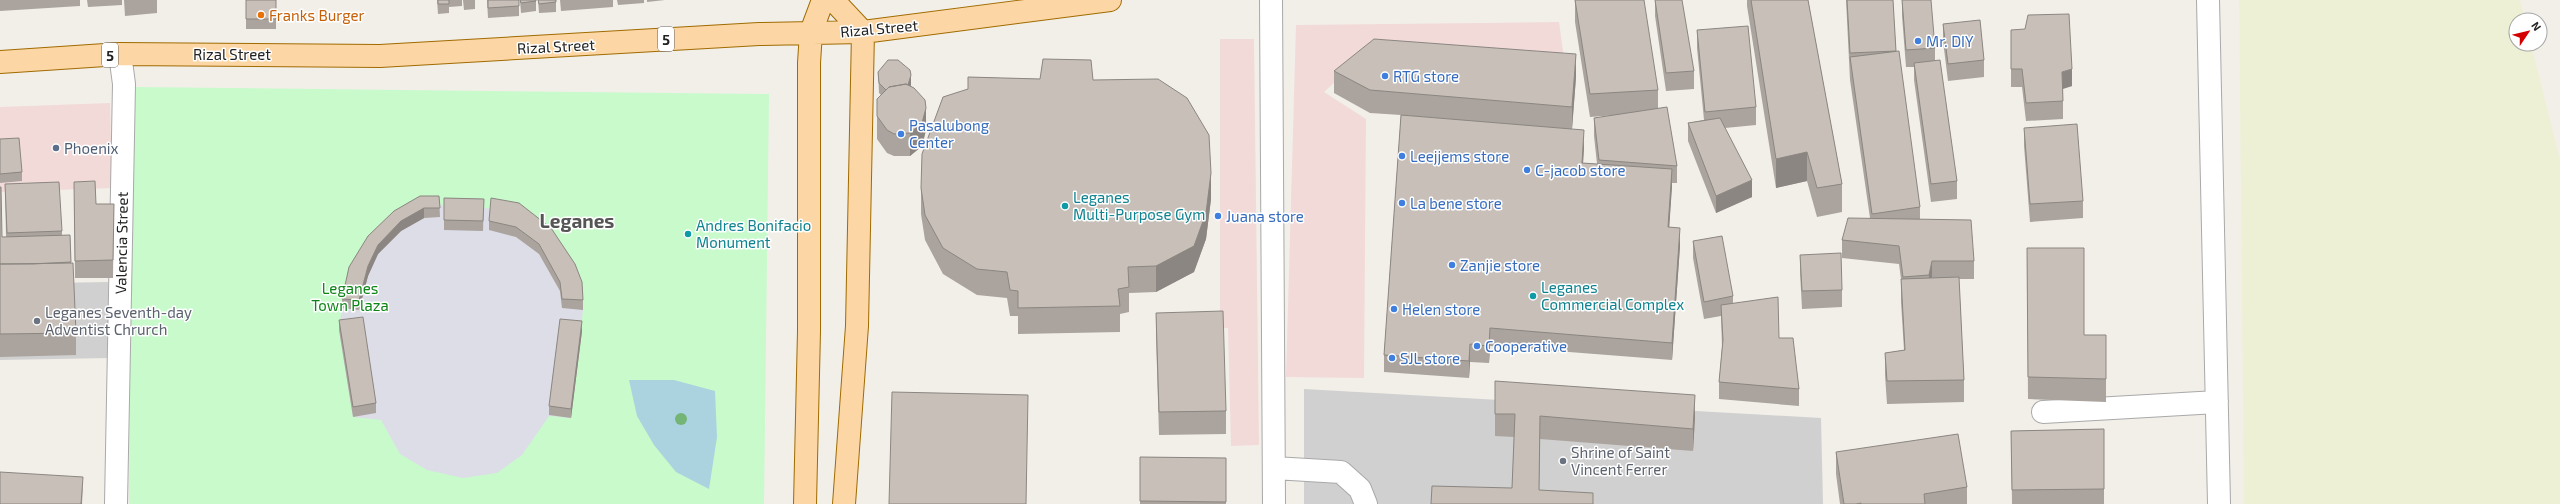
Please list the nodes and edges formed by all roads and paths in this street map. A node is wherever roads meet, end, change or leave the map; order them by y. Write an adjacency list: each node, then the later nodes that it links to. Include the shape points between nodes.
1 (823, 0): 6 (main road)
2 (833, 0): 7 (main road)
3 (1110, 0): 7 (main road, Rizal Street / 5)
4 (1270, 0): 12 (street)
5 (2208, 0): 10 (street)
6 (811, 32): 7 (main road, Rizal Street / 5); 8 (main road, Rizal Street / 5, via 380,56); 14 (main road, via 809,331)
7 (863, 32): 15 (main road, via 857,326)
8 (120, 54): 9 (main road, Rizal Street / 5); 13 (street, Valencia Street, via 124,84)
9 (0, 62)
10 (2217, 402): 11 (street); 18 (street)
11 (2043, 412)
12 (1274, 468): 16 (street); 17 (street, via 1341,472 1360,489)
13 (116, 504)
14 (804, 504)
15 (844, 504)
16 (1274, 504)
17 (1366, 504)
18 (2219, 504)

